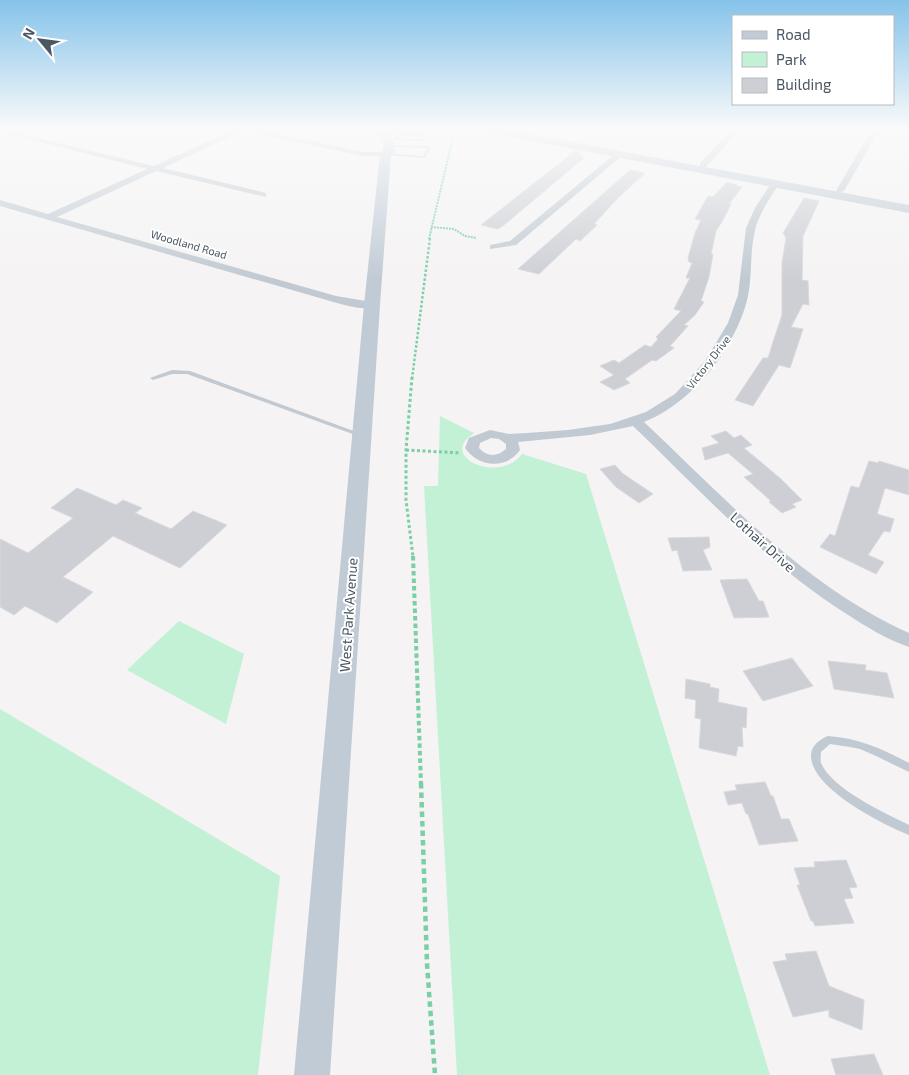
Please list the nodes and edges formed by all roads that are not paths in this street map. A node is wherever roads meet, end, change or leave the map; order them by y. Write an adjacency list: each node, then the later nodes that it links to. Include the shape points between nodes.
1 (132, 179): 14 (street)
2 (200, 179): 10 (street)
3 (384, 179): 16 (main road, West Park Avenue)
4 (589, 179): 15 (street, via 513,243)
5 (750, 179): 8 (main road)
6 (777, 179): 9 (main road)
7 (847, 179): 9 (street)
8 (775, 184): 13 (main road); 18 (street, Victory Drive, via 749,235 744,292 726,340 688,389 666,406)
9 (840, 191): 12 (main road)
10 (263, 195)
11 (0, 203): 14 (street, Woodland Road)
12 (909, 204)
13 (909, 209)
14 (49, 217): 16 (street, Woodland Road, via 334,299)
15 (493, 247)
16 (372, 305): 19 (main road, West Park Avenue)
17 (153, 378): 19 (lane, via 172,372 188,372)
18 (635, 420): 20 (street, Victory Drive, via 578,433); 21 (street, Lothair Drive, via 780,559 871,620)
19 (362, 436): 24 (main road, West Park Avenue)
20 (508, 438): 20 (street, via 513,450 499,460 484,459 472,448 474,440 484,435)
21 (909, 640)
22 (909, 768): 23 (lane, via 845,740 828,740 816,750 816,764 824,776 847,795)
23 (909, 830)
24 (312, 1075)

